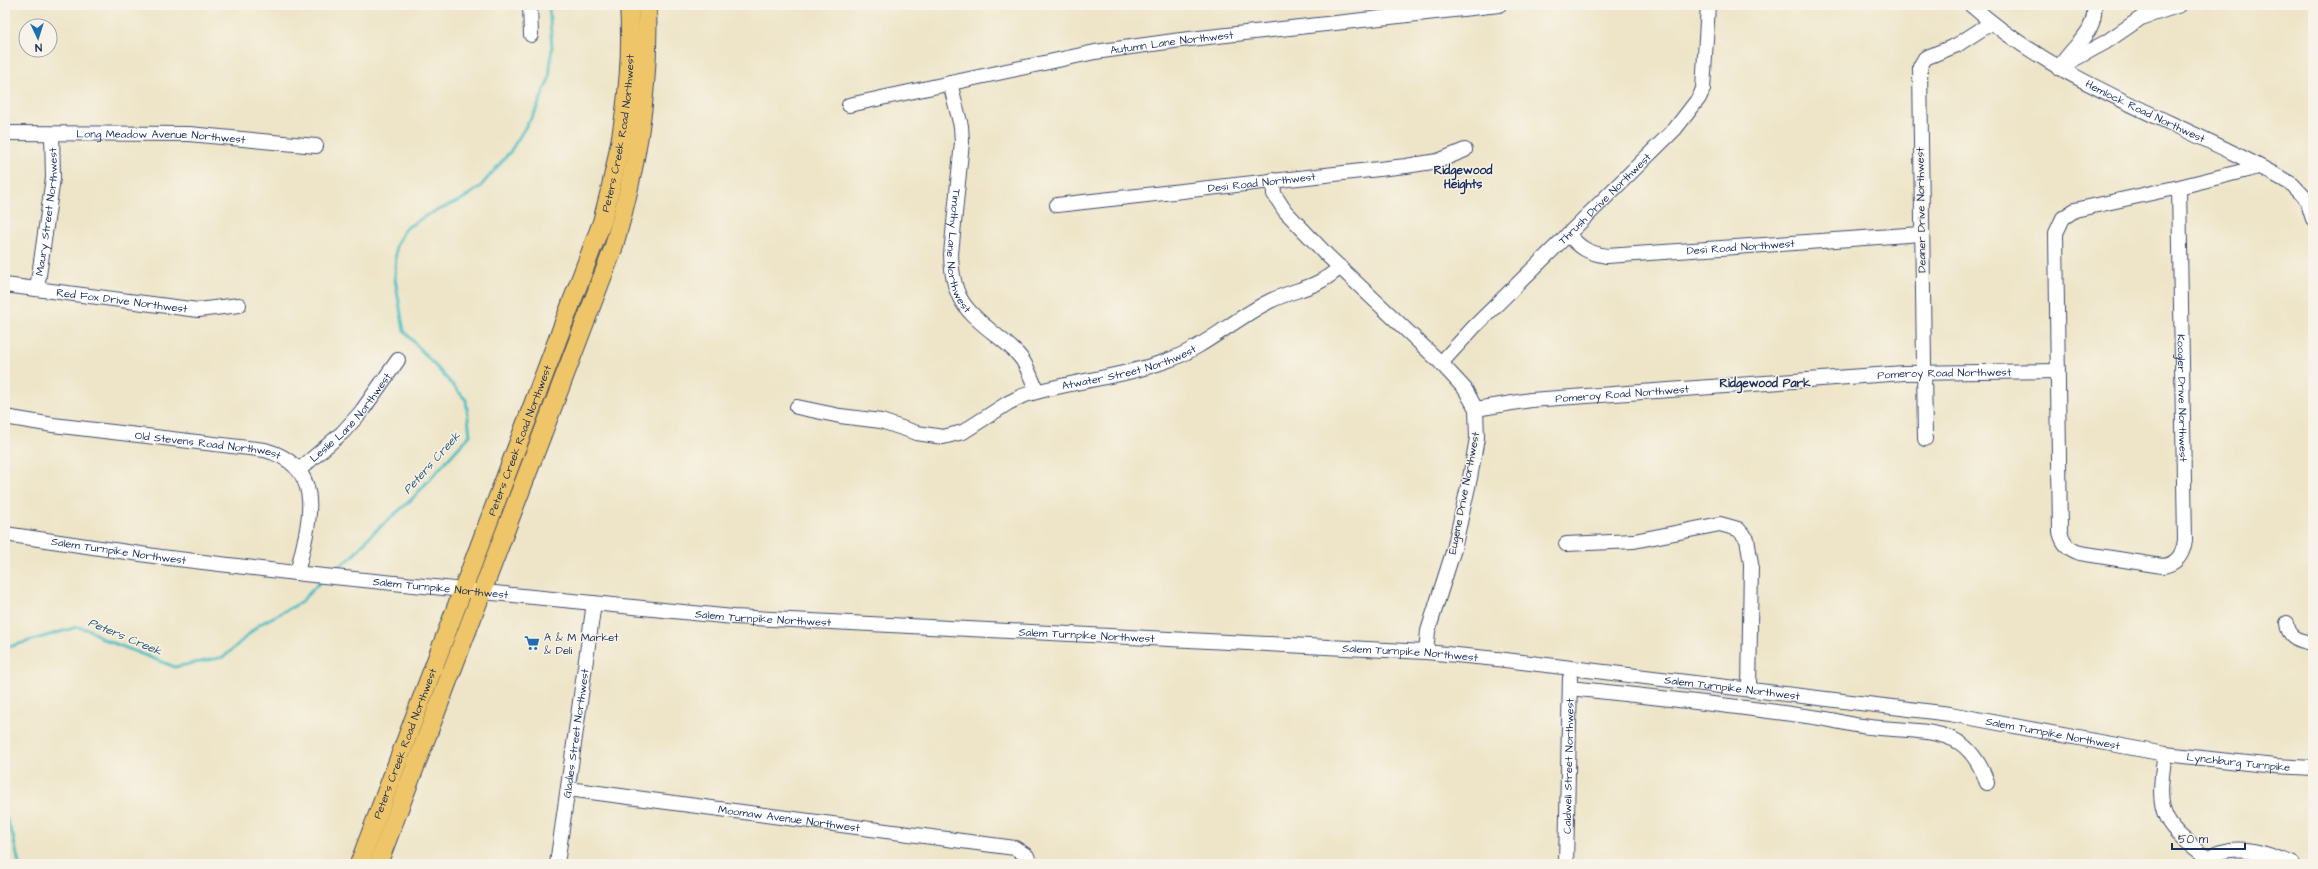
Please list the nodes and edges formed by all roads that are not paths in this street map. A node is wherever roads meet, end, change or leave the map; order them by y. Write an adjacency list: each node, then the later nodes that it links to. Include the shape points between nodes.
1 (530, 5): 10 (street)
2 (629, 5): 43 (main road, Peters Creek Road Northwest, via 627,97 616,171 602,222)
3 (647, 5): 44 (main road, Peters Creek Road Northwest, via 648,41 644,108 636,164 624,211)
4 (1499, 5): 12 (street, Autumn Lane Northwest, via 1146,44 1095,52)
5 (1708, 5): 24 (street, Thrush Drive Northwest, via 1705,77 1699,98 1675,129)
6 (1971, 5): 9 (street, Hemlock Road Northwest)
7 (2094, 5): 11 (street, via 2094,17 2089,32)
8 (2180, 5): 11 (street, via 2141,18 2106,42)
9 (1991, 24): 11 (street, Hemlock Road Northwest); 25 (street, Deaner Drive Northwest, via 1957,45 1925,58 1920,67)
10 (531, 35)
11 (2058, 68): 18 (street, Hemlock Road Northwest)
12 (950, 83): 13 (street, Autumn Lane Northwest); 34 (street, Timothy Lane Northwest, via 961,126 962,142 951,254 951,272 956,291 961,302 977,321 1021,358)
13 (849, 105)
14 (5, 133): 15 (street, Long Meadow Avenue Northwest)
15 (52, 134): 16 (street, Long Meadow Avenue Northwest, via 190,134); 28 (street, Maury Street Northwest, via 53,178)
16 (316, 146)
17 (1465, 150): 19 (street, Desi Road Northwest, via 1452,157 1432,162)
18 (2259, 167): 20 (street); 21 (street, Hemlock Road Northwest, via 2293,185)
19 (1273, 180): 22 (street, Desi Road Northwest); 26 (street, via 1277,202)
20 (2179, 188): 32 (street, via 2075,210 2063,218 2056,233); 32 (street, Koogler Drive Northwest, via 2184,550 2181,556 2169,565 2080,553 2071,550 2062,539)
21 (2311, 203): 23 (street, Hemlock Road Northwest)
22 (1057, 205)
23 (2313, 218)
24 (1568, 234): 25 (street, Desi Road Northwest, via 1587,252 1607,256); 31 (street, Thrush Drive Northwest, via 1474,327)
25 (1922, 234): 33 (street, Deaner Drive Northwest)
26 (1340, 267): 31 (street, Eugene Drive Northwest); 34 (street, Atwater Street Northwest, via 1321,283 1282,296 1247,313 1185,354 1116,375)
27 (5, 285): 28 (street, Red Fox Drive Northwest)
28 (37, 289): 29 (street, Red Fox Drive Northwest, via 198,310)
29 (239, 305)
30 (398, 360): 39 (street, Leslie Lane Northwest, via 361,412 343,432)
31 (1441, 364): 36 (street, Eugene Drive Northwest, via 1466,389)
32 (2058, 371): 33 (street, Pomeroy Road Northwest)
33 (1923, 373): 36 (street, Pomeroy Road Northwest, via 1531,400); 38 (street, Deaner Drive Northwest)
34 (1037, 391): 35 (street, Atwater Street Northwest, via 1008,403 963,432 943,437 916,433 881,421)
35 (797, 407)
36 (1476, 409): 48 (street, Eugene Drive Northwest, via 1477,438 1470,478 1454,549 1428,631)
37 (5, 416): 39 (street, Old Stevens Road Northwest, via 53,425 265,450 283,456)
38 (1925, 439)
39 (299, 470): 42 (street, Old Stevens Road Northwest, via 305,481 310,504)
40 (5, 534): 42 (street, Salem Turnpike Northwest)
41 (1566, 544): 51 (street, via 1641,540 1715,525 1731,525 1738,528 1747,539 1751,564)
42 (300, 574): 43 (street, Salem Turnpike Northwest)
43 (464, 589): 44 (street, Salem Turnpike Northwest); 57 (main road, Peters Creek Road Northwest)
44 (483, 591): 45 (street, Salem Turnpike Northwest); 58 (main road, Peters Creek Road Northwest)
45 (594, 603): 48 (street, Salem Turnpike Northwest, via 733,617); 55 (street, Gladies Street Northwest)
46 (2287, 622): 47 (street, via 2289,633 2294,638)
47 (2313, 643)
48 (1426, 652): 49 (street, Salem Turnpike Northwest)
49 (1570, 668): 50 (street, Caldwell Street Northwest); 51 (street, Salem Turnpike Northwest)
50 (1570, 688): 54 (street, via 1681,700 1931,734 1953,740 1967,749 1978,762); 61 (street, Caldwell Street Northwest)
51 (1749, 690): 52 (street, Salem Turnpike Northwest, via 1980,719)
52 (2165, 754): 53 (street, Lynchburg Turnpike); 56 (street, via 2160,786 2163,812 2172,828)
53 (2313, 768)
54 (1988, 783)
55 (568, 789): 59 (street, Gladies Street Northwest); 60 (street, Moomaw Avenue Northwest, via 1011,847 1021,851)
56 (2212, 861): 62 (street, via 2218,852 2232,849 2266,854)
57 (359, 864)
58 (378, 864)
59 (557, 864)
60 (1030, 864)
61 (1566, 864)
62 (2293, 864)

